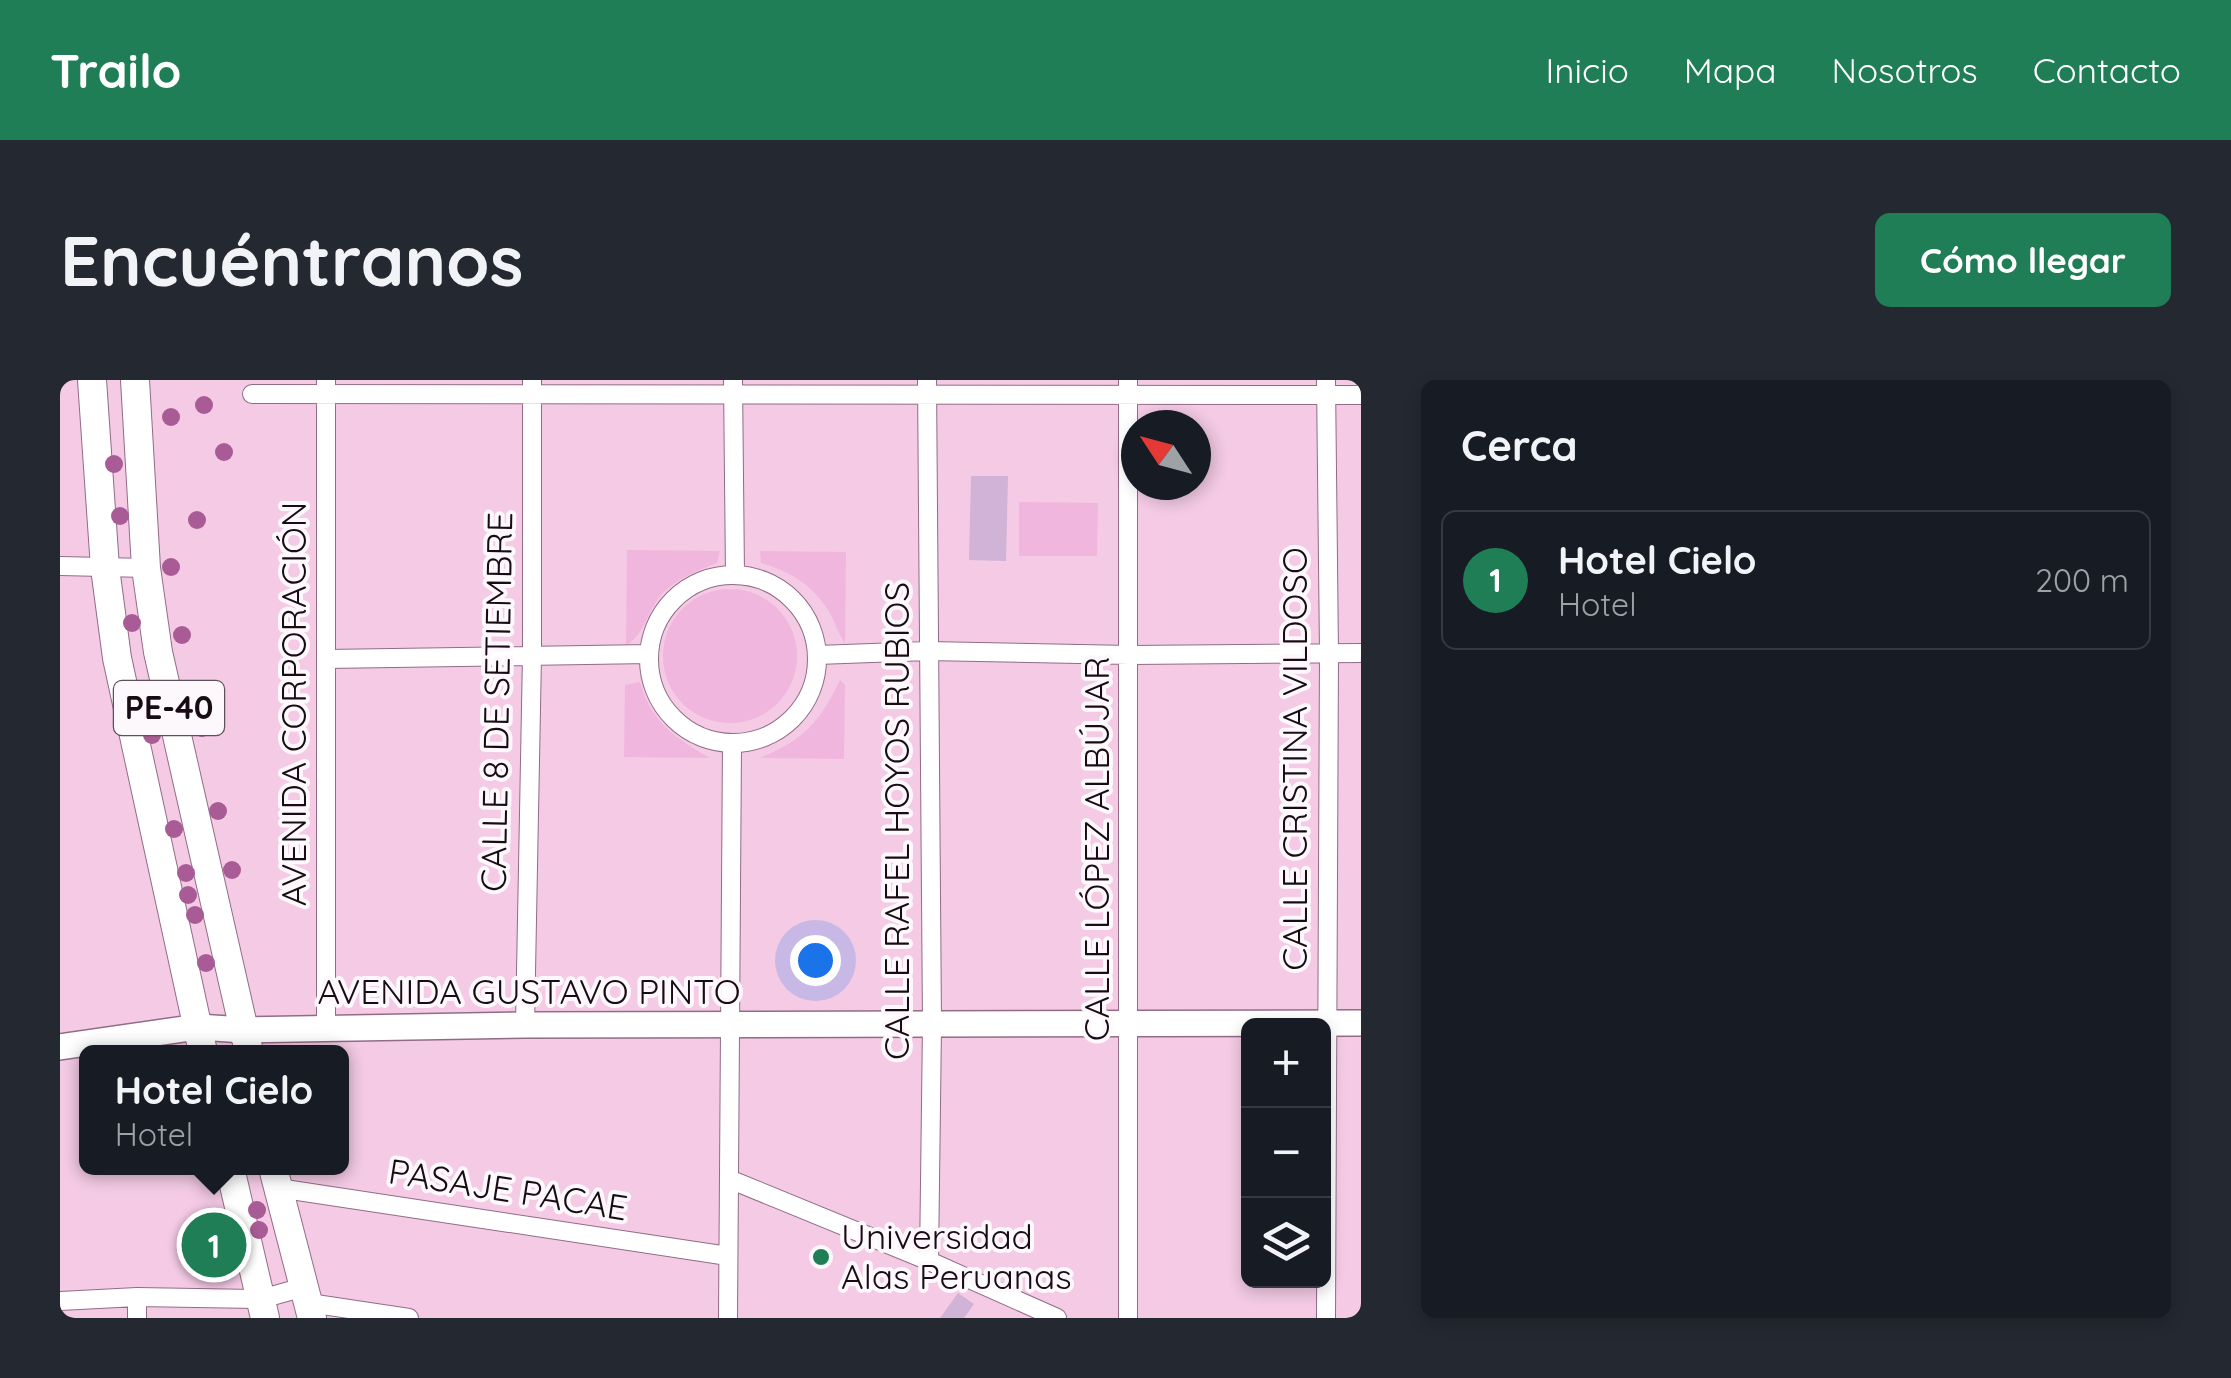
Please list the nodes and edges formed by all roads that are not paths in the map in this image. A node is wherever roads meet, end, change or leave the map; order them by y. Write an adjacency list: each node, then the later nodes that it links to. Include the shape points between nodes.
1 (92, 380): 12 (highway, PE-40)
2 (136, 380): 13 (highway, PE-40)
3 (326, 387): 4 (street); 9 (street); 22 (street, AVENIDA CORPORACIÓN)
4 (532, 387): 5 (street); 20 (street, CALLE 8 DE SETIEMBRE)
5 (733, 387): 6 (street); 14 (street)
6 (927, 387): 7 (street); 15 (street, CALLE RAFEL HOYOS RUBIOS)
7 (1128, 388): 8 (street); 19 (street, CALLE LÓPEZ ALBÚJAR)
8 (1326, 388): 10 (street); 16 (street, CALLE CRISTINA VILDOSO)
9 (252, 394)
10 (1361, 395)
11 (60, 566): 12 (street)
12 (105, 568): 13 (street); 33 (highway, PE-40, via 116,658)
13 (146, 568): 34 (highway, PE-40, via 166,692)
14 (734, 575): 18 (street, via 704,580 678,596 658,621); 21 (street, via 764,581 790,597 809,623)
15 (927, 651): 19 (street); 21 (street); 29 (street, CALLE RAFEL HOYOS RUBIOS)
16 (1329, 653): 17 (street); 19 (street); 24 (street, CALLE CRISTINA VILDOSO)
17 (1361, 653)
18 (649, 654): 20 (street); 23 (street, via 654,688 671,717 699,736)
19 (1130, 655): 25 (street, CALLE LÓPEZ ALBÚJAR)
20 (532, 656): 22 (street); 30 (street, CALLE 8 DE SETIEMBRE)
21 (817, 656): 23 (street, via 812,689 793,718 766,737)
22 (326, 659): 32 (street, AVENIDA CORPORACIÓN)
23 (732, 744): 31 (street)
24 (1328, 1018)
25 (1130, 1023): 26 (main road, AVENIDA GUSTAVO PINTO); 29 (main road, AVENIDA GUSTAVO PINTO); 50 (street, CALLE LÓPEZ ALBÚJAR)
26 (1241, 1023)
27 (1331, 1023): 28 (main road, AVENIDA GUSTAVO PINTO)
28 (1361, 1023)
29 (932, 1024): 31 (main road, AVENIDA GUSTAVO PINTO); 41 (street, CALLE RAFEL HOYOS RUBIOS)
30 (525, 1025): 31 (main road, AVENIDA GUSTAVO PINTO); 32 (main road, AVENIDA GUSTAVO PINTO)
31 (732, 1026): 39 (street)
32 (326, 1028): 34 (main road, AVENIDA GUSTAVO PINTO)
33 (200, 1040): 34 (main road, AVENIDA GUSTAVO PINTO); 35 (main road, AVENIDA GUSTAVO PINTO)
34 (246, 1041)
35 (112, 1045)
36 (1327, 1108): 51 (street, CALLE CRISTINA VILDOSO)
37 (232, 1175): 45 (highway)
38 (276, 1178): 40 (street, PASAJE PACAE); 44 (highway)
39 (729, 1179): 40 (street); 41 (street)
40 (728, 1256): 48 (street)
41 (929, 1261): 49 (street)
42 (137, 1297): 43 (street); 45 (street); 46 (street)
43 (60, 1301)
44 (308, 1302): 45 (street); 47 (street)
45 (263, 1308)
46 (138, 1318)
47 (409, 1318)
48 (728, 1318)
49 (1056, 1318)
50 (1128, 1318)
51 (1326, 1318)

